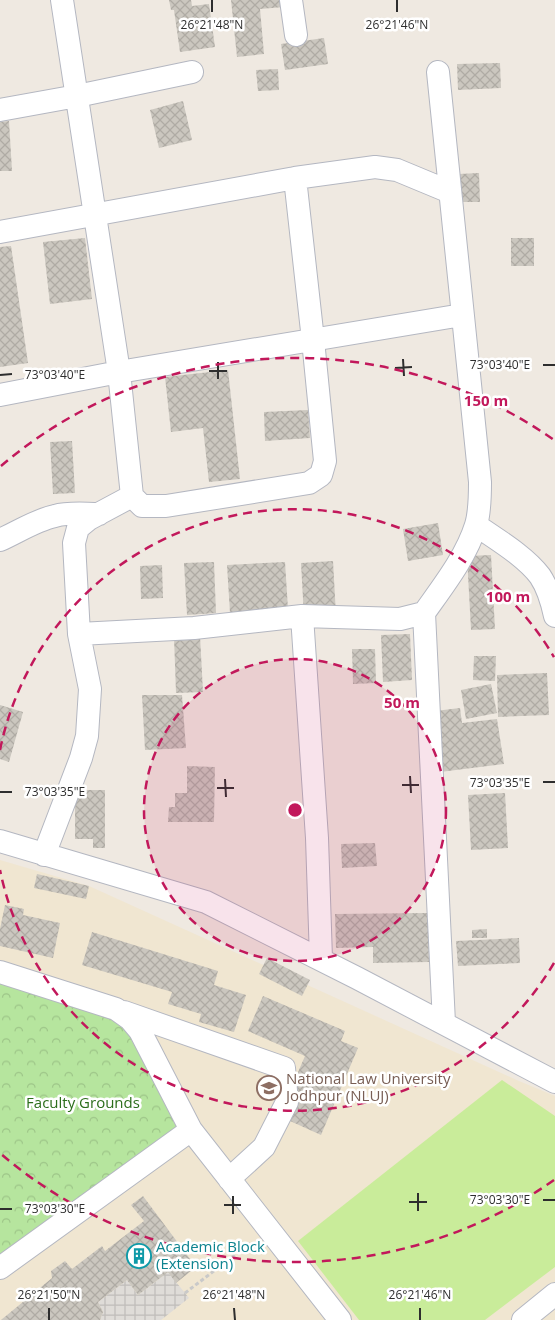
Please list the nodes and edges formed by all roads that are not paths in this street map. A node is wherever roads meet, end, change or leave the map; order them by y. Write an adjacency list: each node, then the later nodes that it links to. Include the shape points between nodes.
1 (62, 0): 6 (street)
2 (291, 0): 3 (street)
3 (296, 35)
4 (192, 72): 6 (street)
5 (438, 72): 9 (street)
6 (77, 96): 7 (street); 10 (street)
7 (0, 110)
8 (295, 178): 9 (street, via 375,167 397,170); 10 (street); 13 (street)
9 (450, 192): 12 (street)
10 (95, 214): 11 (street); 14 (street)
11 (0, 232)
12 (462, 315): 13 (street); 18 (street, via 480,482)
13 (313, 340): 14 (street); 16 (street, via 324,461 321,475 309,483 166,506 142,506)
14 (120, 372): 15 (street); 16 (street)
15 (0, 394)
16 (132, 496): 17 (street)
17 (99, 514): 19 (street, via 55,516); 23 (street, via 78,528 74,543)
18 (476, 525): 20 (street, via 464,551); 22 (street, via 539,576 551,599)
19 (0, 540)
20 (424, 613): 21 (street, via 400,619); 29 (street)
21 (302, 616): 23 (street, via 194,628); 26 (street, via 317,838)
22 (555, 616)
23 (79, 634): 25 (street, via 90,688 88,736)
24 (0, 841): 25 (street)
25 (44, 855): 26 (street, via 206,902)
26 (321, 960): 29 (street)
27 (0, 972): 28 (street)
28 (116, 1009): 31 (street, via 140,1031); 32 (street, via 284,1068 287,1102 264,1147)
29 (444, 1023): 30 (street)
30 (555, 1082)
31 (191, 1130): 32 (street); 33 (street)
32 (229, 1179): 35 (street)
33 (0, 1268)
34 (555, 1294): 36 (street)
35 (340, 1320)
36 (522, 1320)

